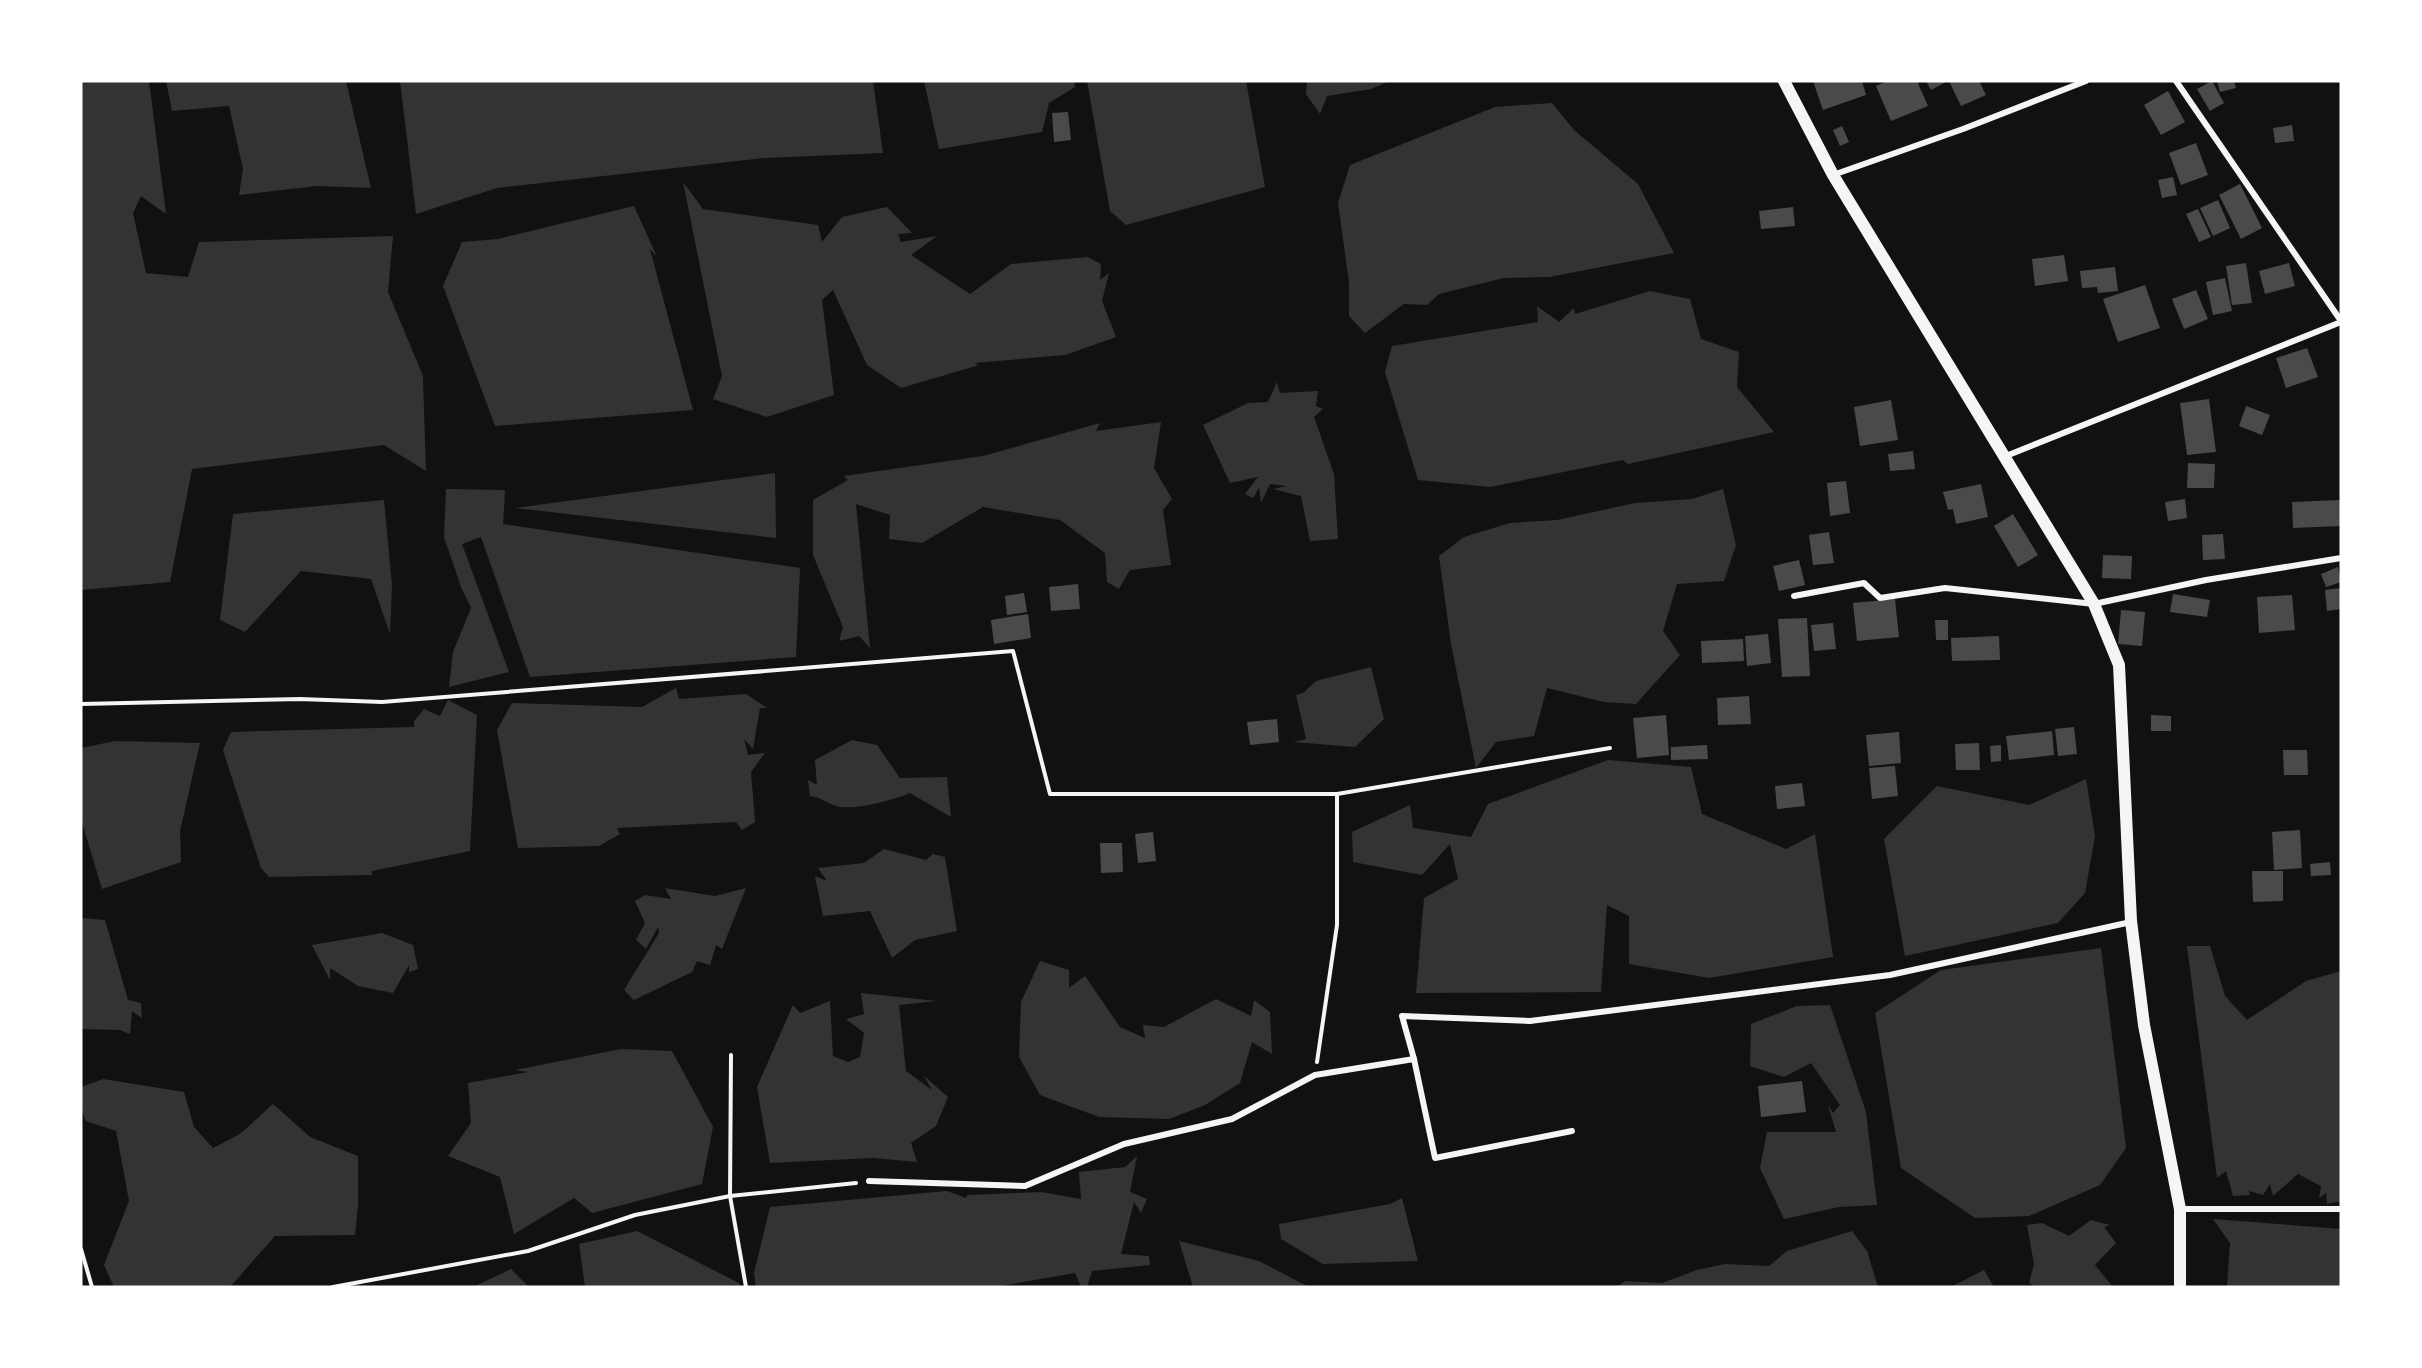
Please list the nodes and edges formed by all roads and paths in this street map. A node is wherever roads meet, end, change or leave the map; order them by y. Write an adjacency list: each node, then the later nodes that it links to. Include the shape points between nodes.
1 (1784, 81): 4 (main road)
2 (2086, 81): 4 (street)
3 (2176, 81): 5 (street)
4 (1833, 175): 6 (main road)
5 (2341, 321): 6 (street)
6 (2006, 456): 9 (main road)
7 (2341, 558): 9 (street, via 2206,580)
8 (1794, 596): 9 (street, via 1864,583 1880,598 1945,588)
9 (2094, 604): 13 (main road, via 2119,665)
10 (81, 704): 12 (path, via 300,699 382,702 1013,651 1050,794)
11 (1610, 748): 12 (path)
12 (1337, 794): 16 (path, via 1337,925)
13 (2131, 921): 15 (street, via 1890,975 1530,1021 1402,1016); 20 (main road, via 2144,1025)
14 (731, 1055): 19 (path)
15 (1414, 1059): 16 (street); 17 (street, via 1435,1158)
16 (1315, 1075): 18 (street, via 1232,1119 1124,1144 1025,1186)
17 (1572, 1131)
18 (869, 1181): 19 (path)
19 (730, 1196): 24 (path, via 635,1215 528,1251); 25 (path)
20 (2180, 1209): 21 (street); 26 (main road)
21 (2341, 1209)
22 (81, 1249): 23 (path)
23 (93, 1287)
24 (333, 1287)
25 (746, 1287)
26 (2181, 1287)

